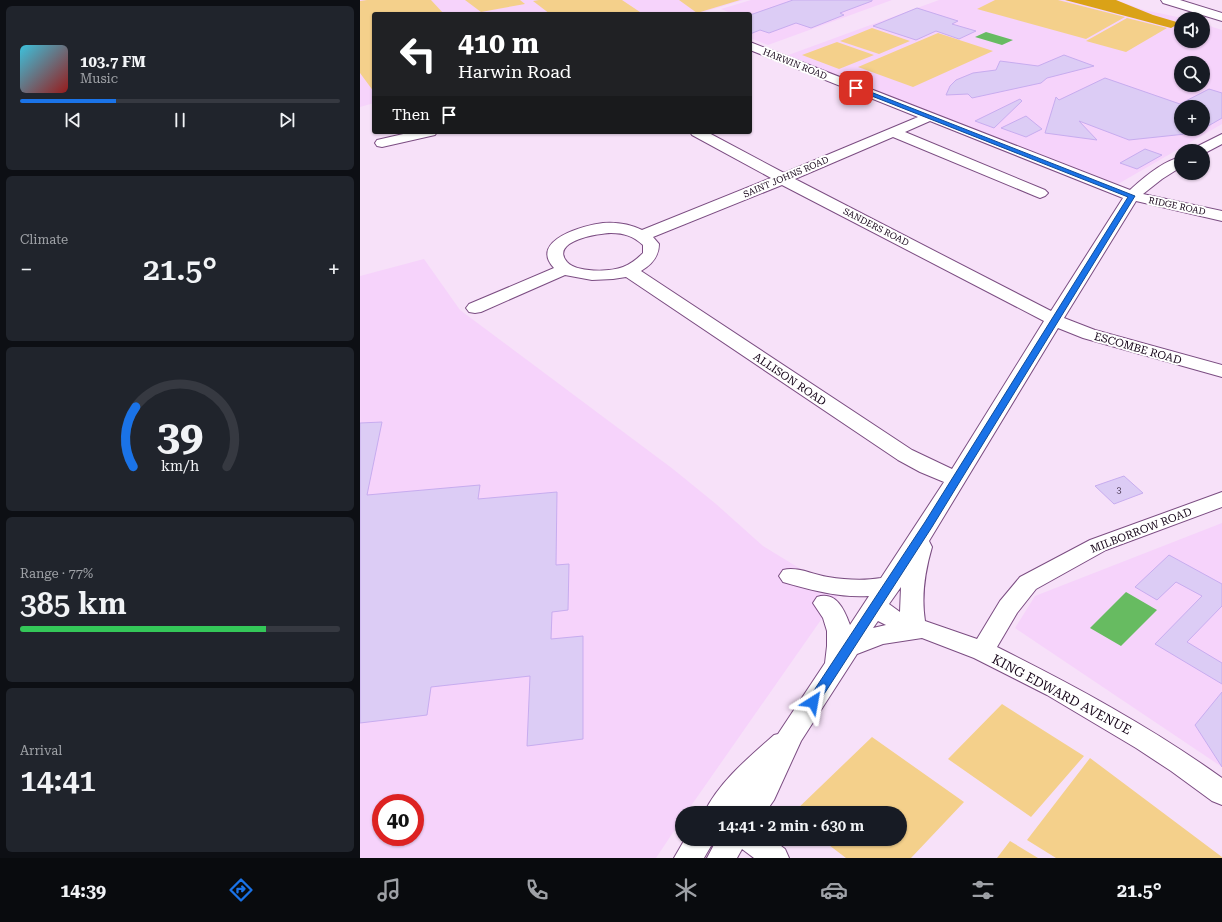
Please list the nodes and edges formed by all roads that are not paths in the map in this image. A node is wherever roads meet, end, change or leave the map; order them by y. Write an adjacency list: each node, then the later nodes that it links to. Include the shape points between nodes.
1 (1168, 0): 4 (highway)
2 (1197, 0): 3 (highway)
3 (1222, 5)
4 (1222, 17)
5 (752, 47): 6 (street, HARWIN ROAD)
6 (770, 54): 7 (street); 8 (street, HARWIN ROAD)
7 (752, 58)
8 (928, 117): 9 (street, SAINT JOHNS ROAD); 19 (street, HARWIN ROAD)
9 (893, 132): 17 (street, SAINT JOHNS ROAD); 18 (street)
10 (421, 134): 13 (street)
11 (701, 134): 17 (street, SANDERS ROAD)
12 (1220, 140): 14 (street)
13 (382, 143)
14 (1210, 145)
15 (1174, 166): 19 (street, via 1150,180)
16 (1174, 173): 20 (street, via 1165,188 1164,195 1170,203)
17 (783, 179): 22 (street, SAINT JOHNS ROAD); 26 (street, SANDERS ROAD)
18 (1040, 193)
19 (1132, 196): 20 (street, RIDGE ROAD); 26 (street)
20 (1177, 206): 21 (street, RIDGE ROAD)
21 (1222, 216)
22 (643, 235): 23 (street, via 619,228 604,228 576,234 565,240 555,254 558,262); 24 (street, via 651,244 651,254 643,263)
23 (565, 268): 24 (street, via 583,275 606,276); 25 (street)
24 (629, 271): 28 (street, ALLISON ROAD, via 905,455)
25 (475, 308)
26 (1055, 320): 27 (street, ESCOMBE ROAD, via 1089,334); 28 (street)
27 (1222, 371)
28 (956, 479): 30 (street)
29 (1222, 499): 36 (street, MILBORROW ROAD, via 1098,545 1028,583 1008,606)
30 (928, 525): 32 (street); 35 (street, via 912,581 911,603)
31 (791, 576): 32 (street, via 848,588)
32 (890, 585): 34 (street)
33 (825, 603): 37 (street, via 839,625)
34 (878, 614): 35 (street, KING EDWARD AVENUE); 37 (street)
35 (921, 628): 36 (street, KING EDWARD AVENUE); 37 (street, via 881,635)
36 (982, 651): 39 (street, KING EDWARD AVENUE, via 1103,714 1181,763)
37 (843, 657): 38 (street)
38 (790, 736): 40 (street, via 744,778); 41 (street, via 764,792)
39 (1222, 793)
40 (723, 806)
41 (755, 806)
42 (696, 846): 45 (street)
43 (729, 846): 46 (street)
44 (760, 846): 47 (street)
45 (688, 858)
46 (721, 858)
47 (775, 858)

